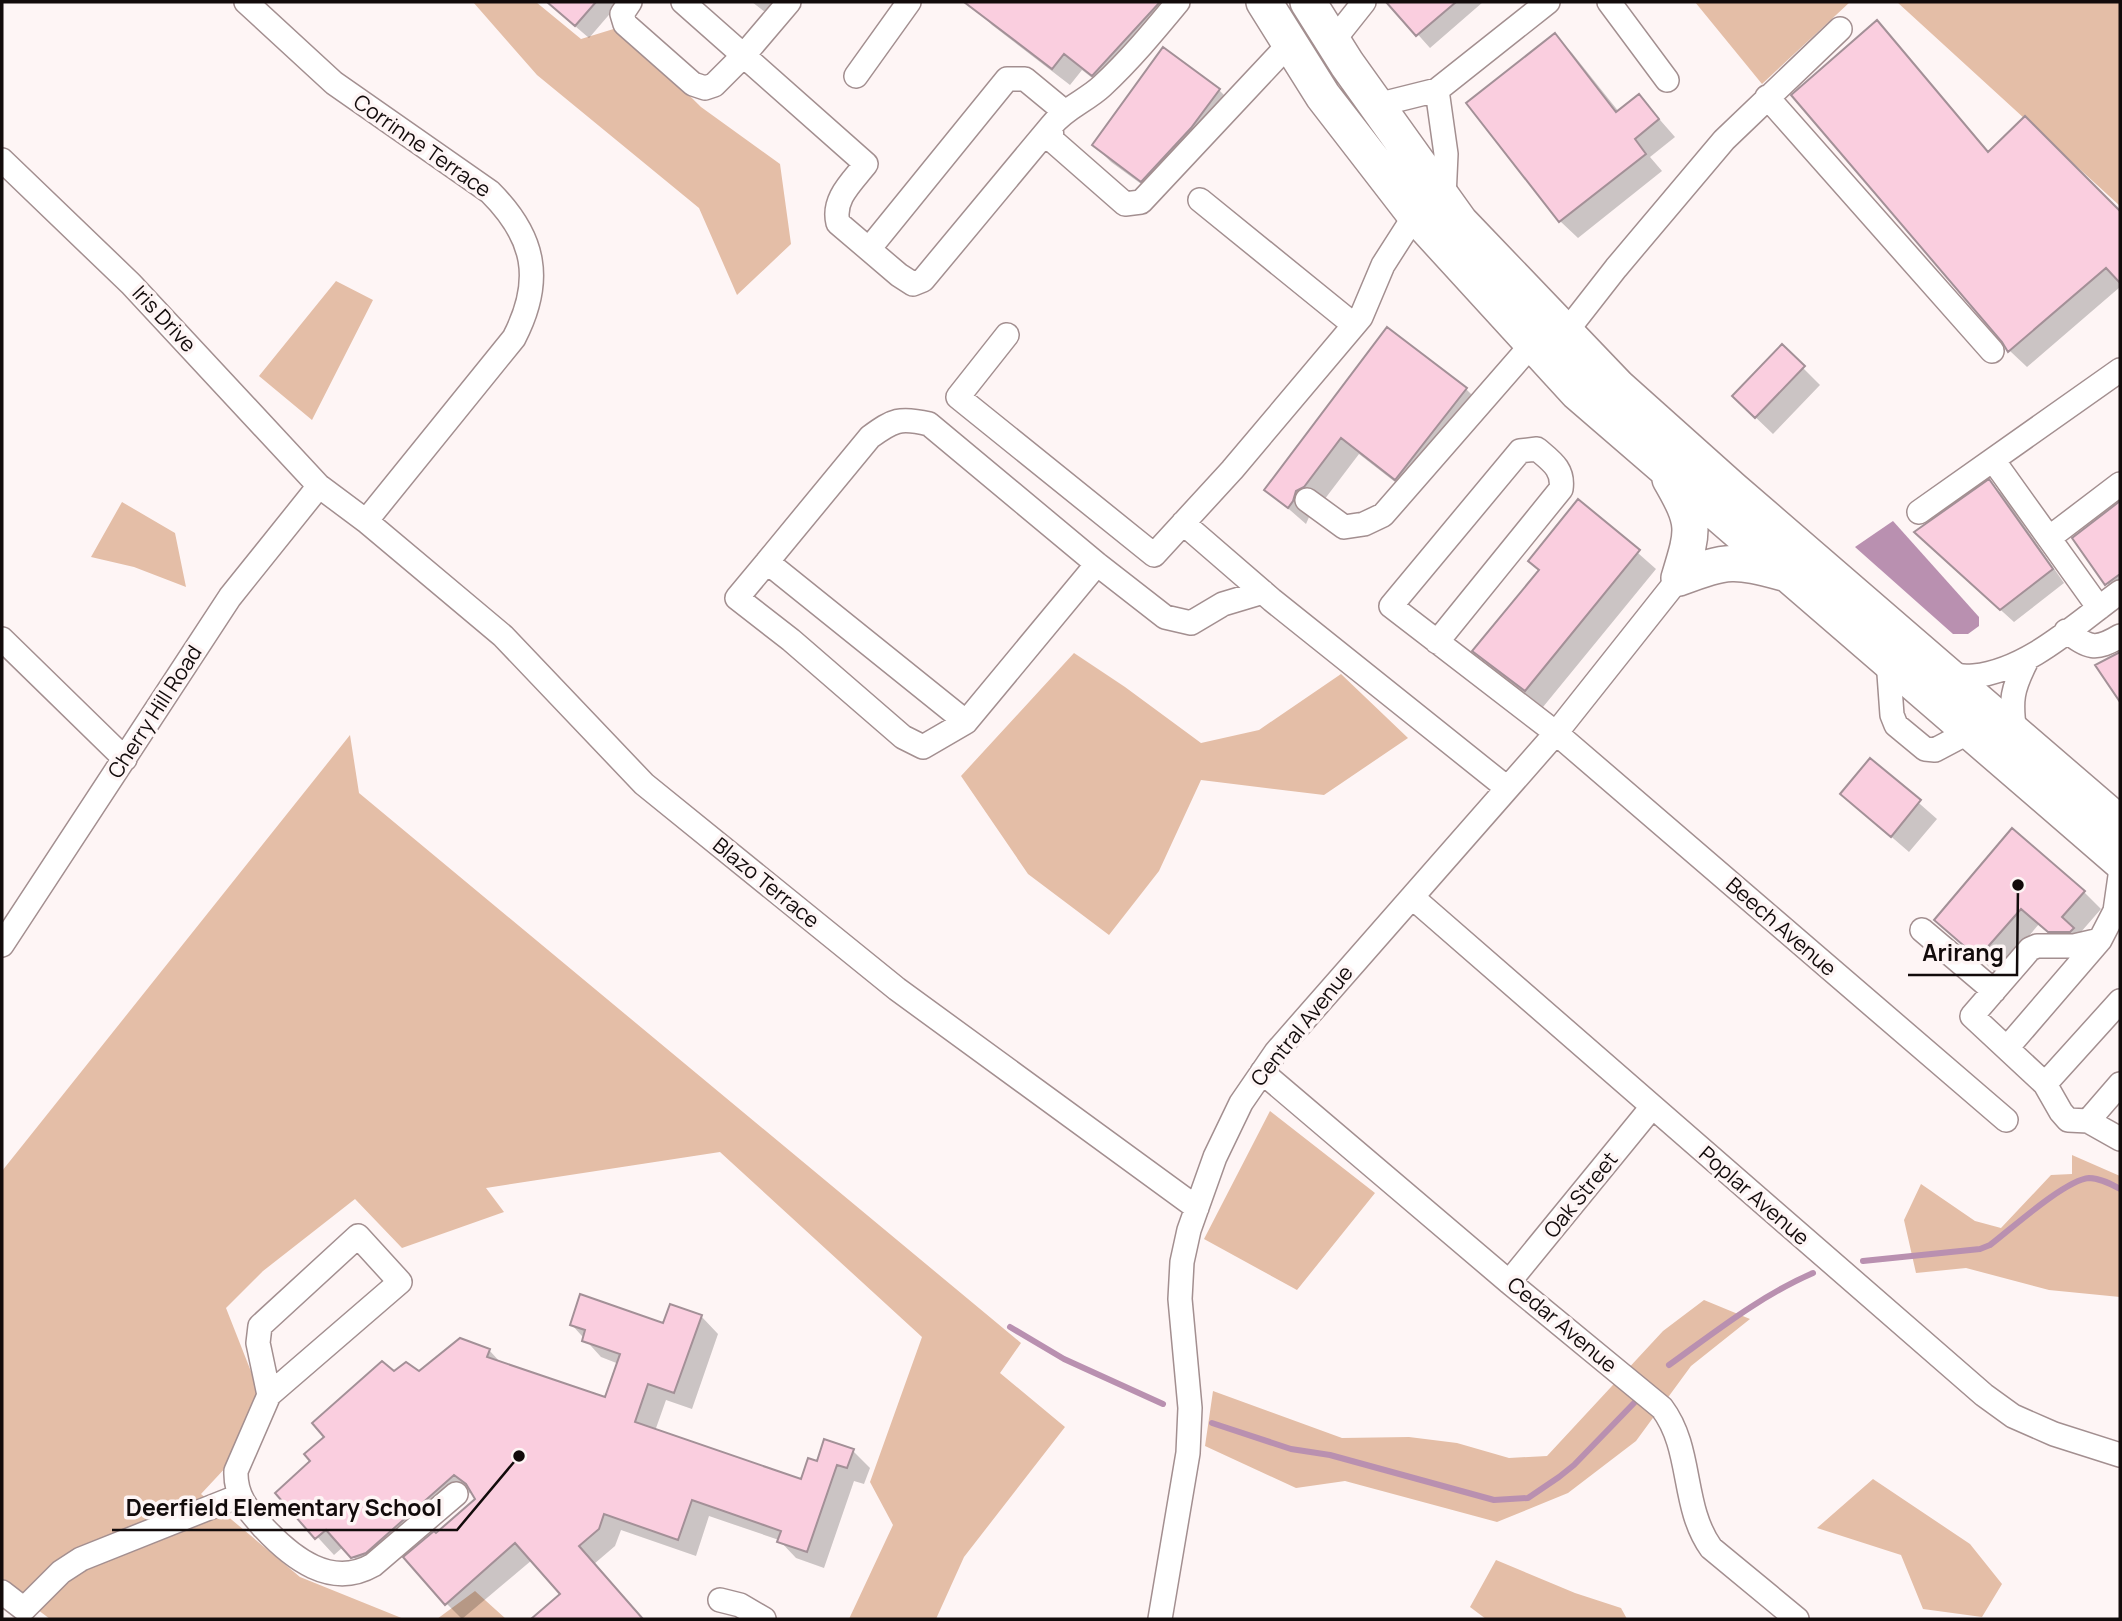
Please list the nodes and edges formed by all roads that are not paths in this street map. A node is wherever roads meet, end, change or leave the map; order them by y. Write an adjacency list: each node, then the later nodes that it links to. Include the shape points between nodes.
1 (246, 2): 38 (street, Corrinne Terrace, via 334,83 490,192 509,211 529,251 530,296 514,338)
2 (630, 2): 15 (street, via 622,14 625,24 693,84 714,85)
3 (683, 2): 15 (street)
4 (789, 2): 15 (street)
5 (909, 2): 16 (street)
6 (1178, 2): 21 (street, via 1100,89)
7 (1264, 2): 14 (highway)
8 (1308, 2): 13 (highway)
9 (1364, 2): 13 (street)
10 (1548, 2): 18 (street)
11 (1609, 2): 17 (street)
12 (1840, 29): 19 (street)
13 (1333, 41): 20 (highway)
14 (1290, 43): 21 (street, via 1141,202 1125,205 1052,140); 24 (highway, via 1323,96)
15 (744, 55): 25 (street, via 866,164 840,197 835,212 838,223)
16 (856, 76)
17 (1667, 80)
18 (1437, 90): 20 (street); 24 (street, via 1446,154)
19 (1767, 97): 27 (street, via 1663,210); 30 (street)
20 (1377, 106): 24 (highway)
21 (1058, 119): 25 (street, via 923,280 913,284); 25 (street, via 1025,79 1007,79)
22 (2, 160): 35 (street, Iris Drive, via 131,284)
23 (1200, 200): 26 (street)
24 (1429, 207): 26 (street, via 1383,265); 27 (highway, via 1460,222); 29 (highway)
25 (869, 249)
26 (1354, 325): 39 (street)
27 (1566, 332): 53 (highway, via 1639,405)
28 (1007, 335): 39 (street, via 958,397 1154,555)
29 (1533, 343): 33 (highway, via 1577,392); 36 (street, via 1383,514 1344,527)
30 (1992, 351)
31 (2120, 370): 32 (street)
32 (1993, 460): 37 (street); 40 (street)
33 (1663, 466): 43 (highway); 44 (highway, via 1689,517 1690,542)
34 (2120, 484): 40 (street)
35 (319, 486): 38 (street, Iris Drive); 57 (street, Cherry Hill Road, via 230,597)
36 (1307, 500)
37 (1919, 512)
38 (366, 521): 76 (street, Blazo Terrace, via 503,636 644,784 897,989)
39 (1183, 523): 45 (street)
40 (2049, 538): 47 (street)
41 (767, 562): 42 (street, via 870,437 889,423 907,419 929,424); 54 (street); 54 (street, via 737,598 903,737 923,747)
42 (1097, 564): 45 (street, via 1165,617 1191,623 1223,604); 54 (street)
43 (1790, 575): 44 (highway, via 1734,562); 60 (highway)
44 (1679, 578): 55 (street, Central Avenue)
45 (1263, 592): 58 (street)
46 (2120, 592): 47 (street)
47 (2099, 608): 48 (street)
48 (2066, 632): 49 (street, via 2087,646 2104,646); 52 (street)
49 (2120, 636)
50 (2, 639): 57 (street)
51 (1437, 642): 51 (street, Beech Avenue, via 1562,489 1559,468 1537,449 1520,451 1391,607); 55 (street, Beech Avenue)
52 (2027, 660): 53 (street, via 1973,676); 56 (street, via 2012,696)
53 (1947, 674): 56 (highway)
54 (966, 722)
55 (1556, 733): 58 (street, Central Avenue); 73 (street, Beech Avenue)
56 (2015, 733): 59 (highway)
57 (125, 759): 65 (street, Cherry Hill Road)
58 (1507, 788): 62 (street, Central Avenue)
59 (2120, 824)
60 (2120, 861)
61 (2120, 876): 64 (street, via 2115,911)
62 (1412, 897): 69 (street, Central Avenue); 72 (street, Poplar Avenue)
63 (1922, 930): 66 (street)
64 (2100, 940): 66 (street, via 2030,949); 68 (street)
65 (2, 945)
66 (1994, 991): 68 (street, via 1972,1016)
67 (2120, 1000): 70 (street)
68 (2007, 1048): 70 (street)
69 (1262, 1072): 76 (street, Central Avenue, via 1214,1157); 77 (street, Cedar Avenue)
70 (2045, 1084): 74 (street, via 2068,1120)
71 (2120, 1084): 74 (street)
72 (1652, 1107): 77 (street, Oak Street); 79 (street, Poplar Avenue, via 1983,1395 2013,1416 2054,1434)
73 (2006, 1120)
74 (2088, 1121): 75 (street)
75 (2120, 1139)
76 (1197, 1208): 85 (street, Central Avenue, via 1182,1262 1180,1299 1190,1408 1188,1452)
77 (1509, 1282): 86 (street, Cedar Avenue, via 1662,1408 1678,1437 1702,1536)
78 (269, 1395): 78 (street, via 400,1282 358,1236 260,1326 258,1343); 81 (street, via 236,1471)
79 (2120, 1455)
80 (456, 1494): 81 (street, via 373,1565 347,1574 319,1570 292,1555)
81 (239, 1496): 82 (street, via 81,1559 24,1608)
82 (2, 1592)
83 (730, 1608): 84 (street)
84 (764, 1619)
85 (1160, 1619)
86 (1797, 1619)

